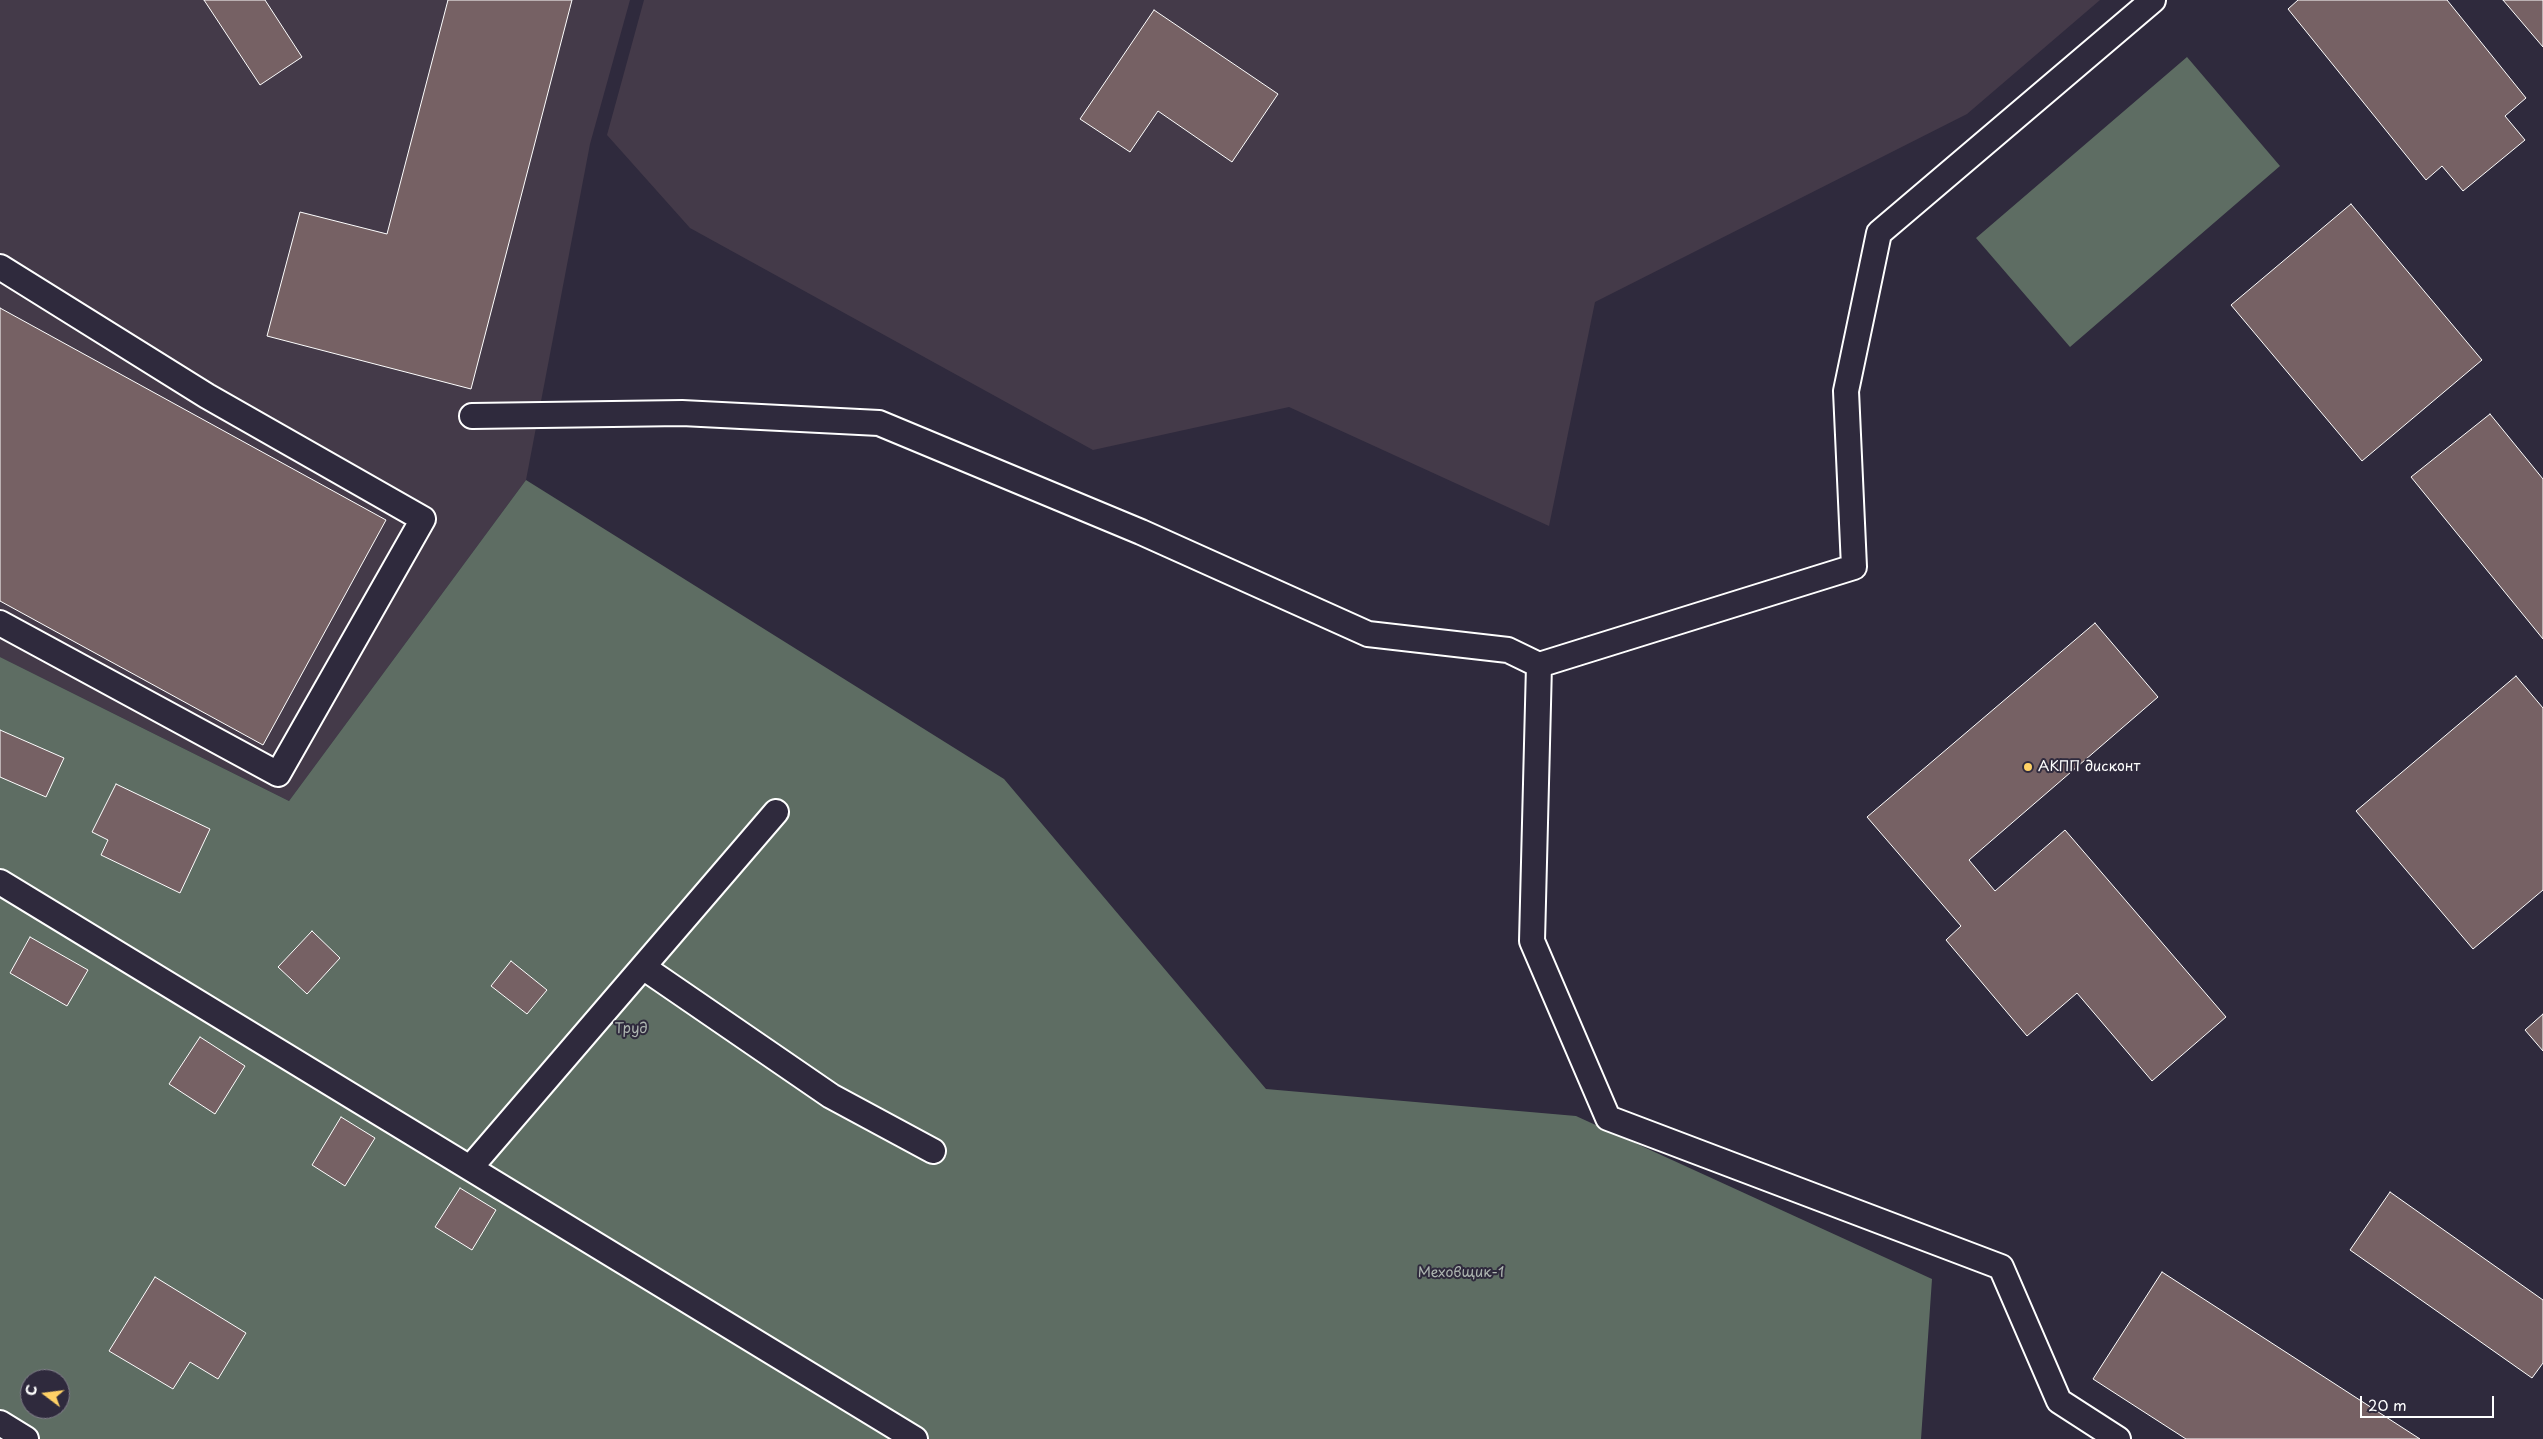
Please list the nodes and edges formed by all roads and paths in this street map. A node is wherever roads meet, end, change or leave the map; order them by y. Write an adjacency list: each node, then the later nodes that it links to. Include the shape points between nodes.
1 (2153, 0): 5 (lane, via 1879,233 1846,391 1854,567)
2 (0, 267): 4 (lane, via 207,396 423,519 278,774)
3 (472, 416): 5 (lane, via 682,413 879,423 1141,532 1368,634 1508,650)
4 (0, 623)
5 (1539, 665): 14 (lane, via 1532,941 1608,1118 2001,1267 2059,1401)
6 (776, 812): 8 (lane)
7 (0, 882): 10 (lane)
8 (643, 967): 9 (lane, via 831,1096); 10 (lane)
9 (933, 1151)
10 (470, 1168): 13 (lane)
11 (0, 1423): 12 (lane)
12 (26, 1439)
13 (915, 1439)
14 (2118, 1439)

